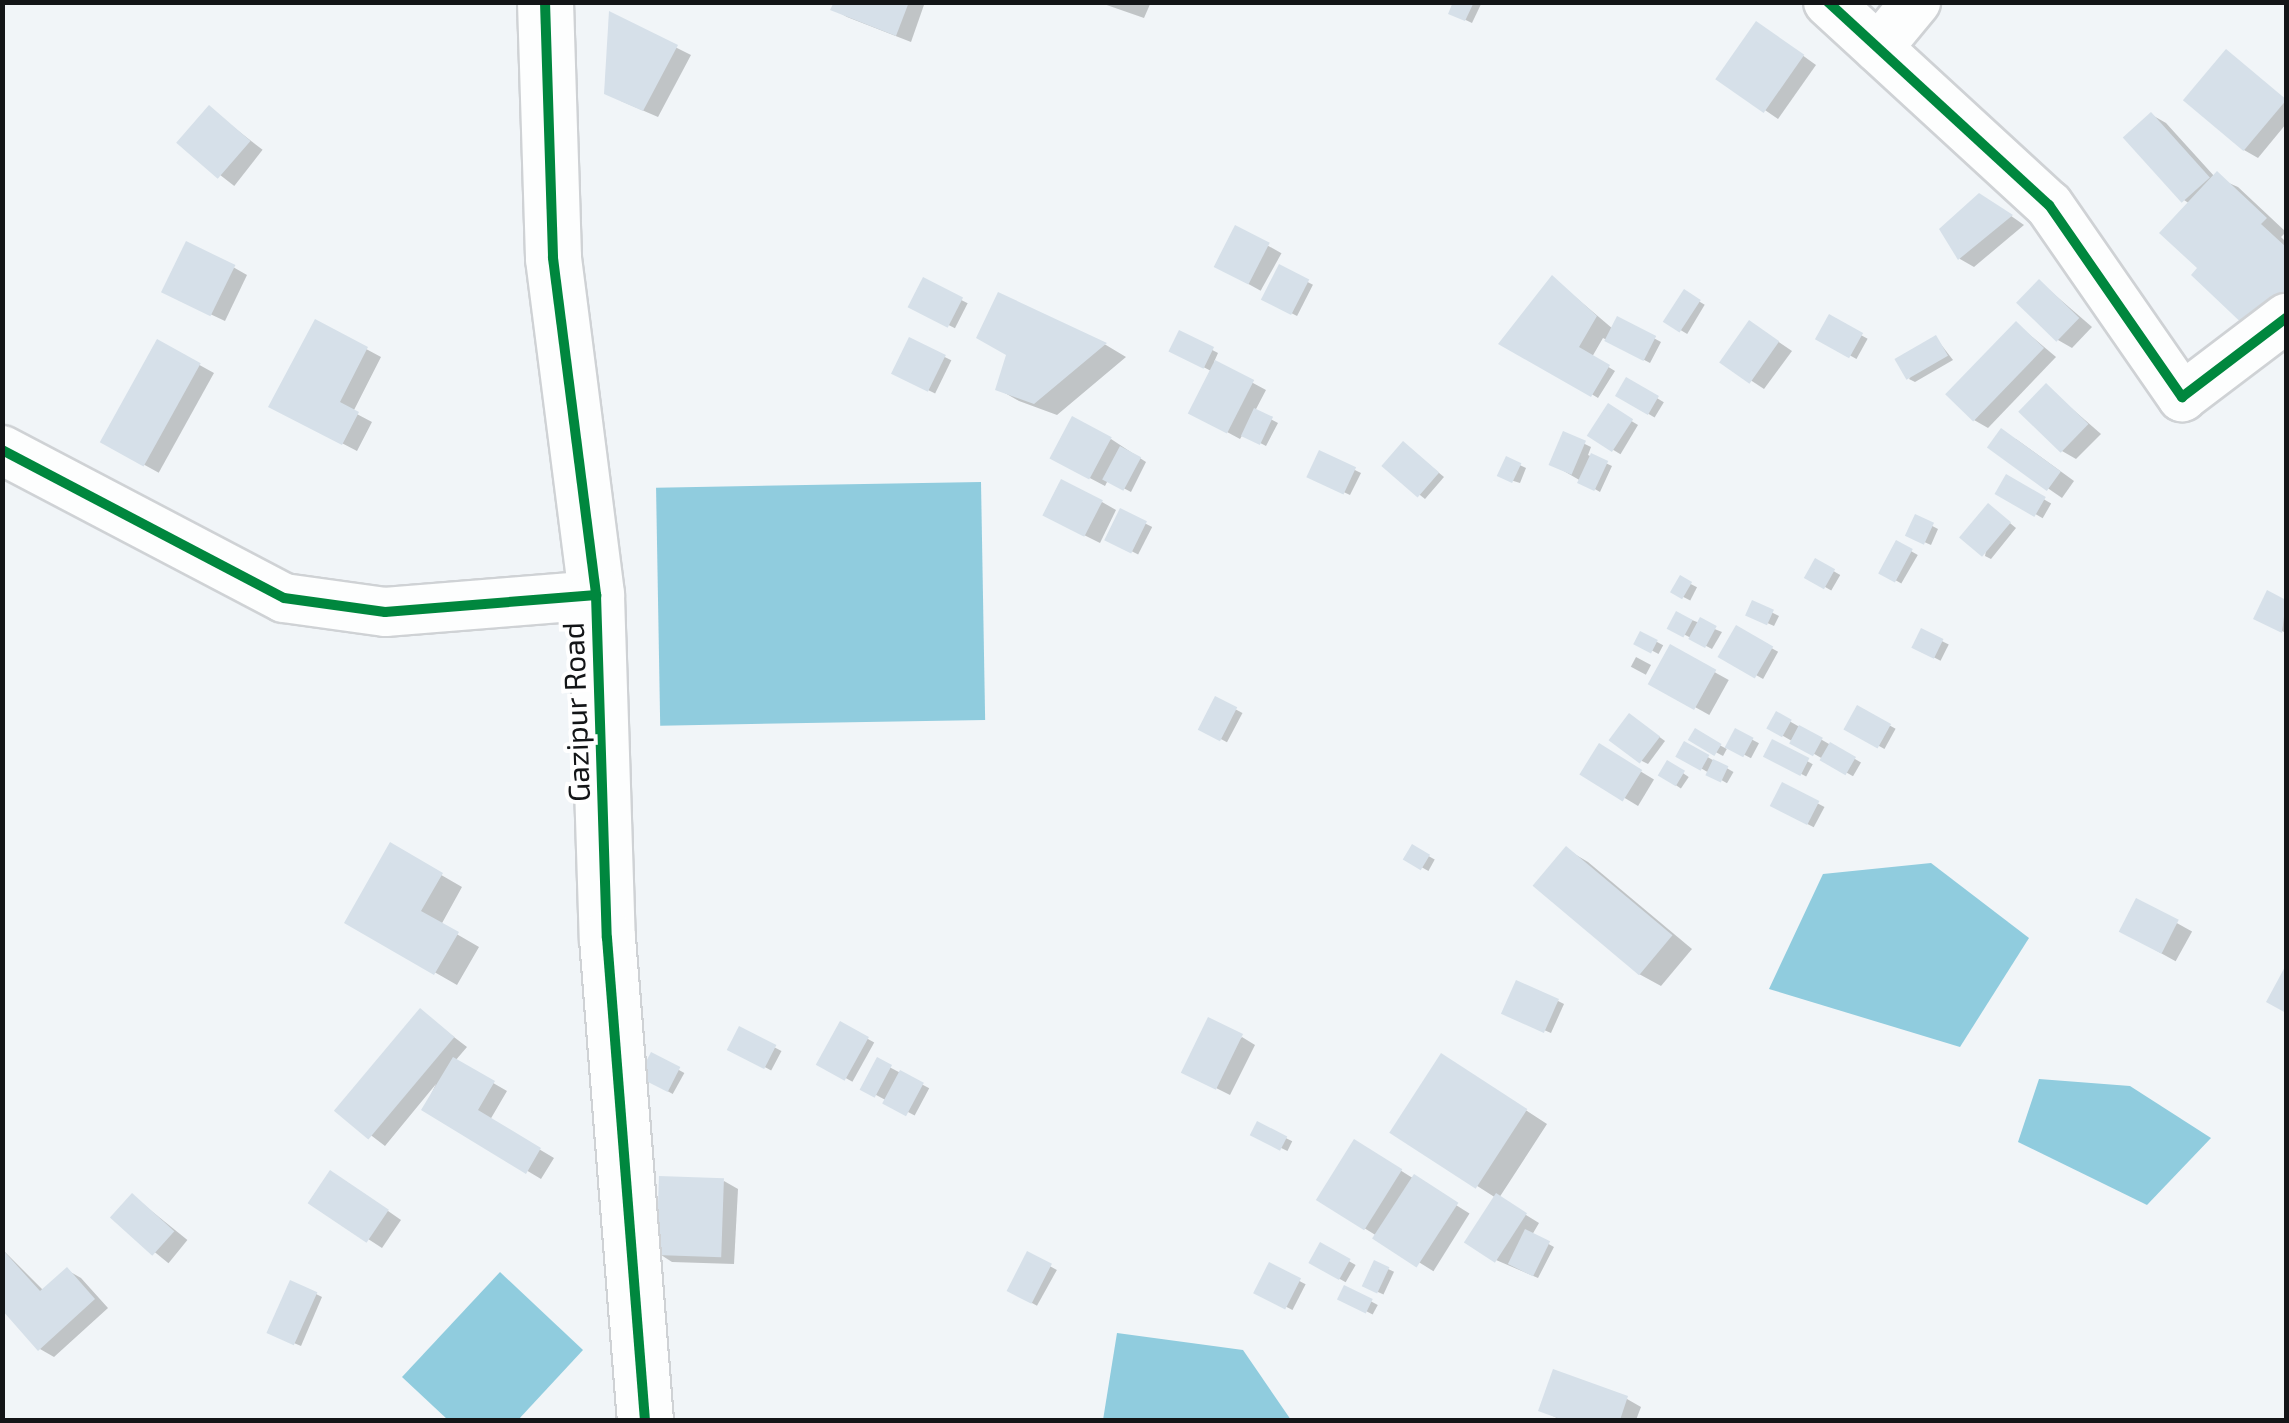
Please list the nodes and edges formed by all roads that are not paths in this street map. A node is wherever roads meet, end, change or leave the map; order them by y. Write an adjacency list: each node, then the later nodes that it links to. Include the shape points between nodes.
1 (545, 2): 7 (street, Gazipur Road, via 553,258)
2 (1828, 2): 4 (street)
3 (1916, 2): 4 (street)
4 (1878, 48): 5 (street, via 2049,205 2182,397)
5 (2286, 318)
6 (2, 450): 7 (street, via 284,598 385,612)
7 (596, 595): 8 (street, Gazipur Road, via 607,938)
8 (645, 1420)

